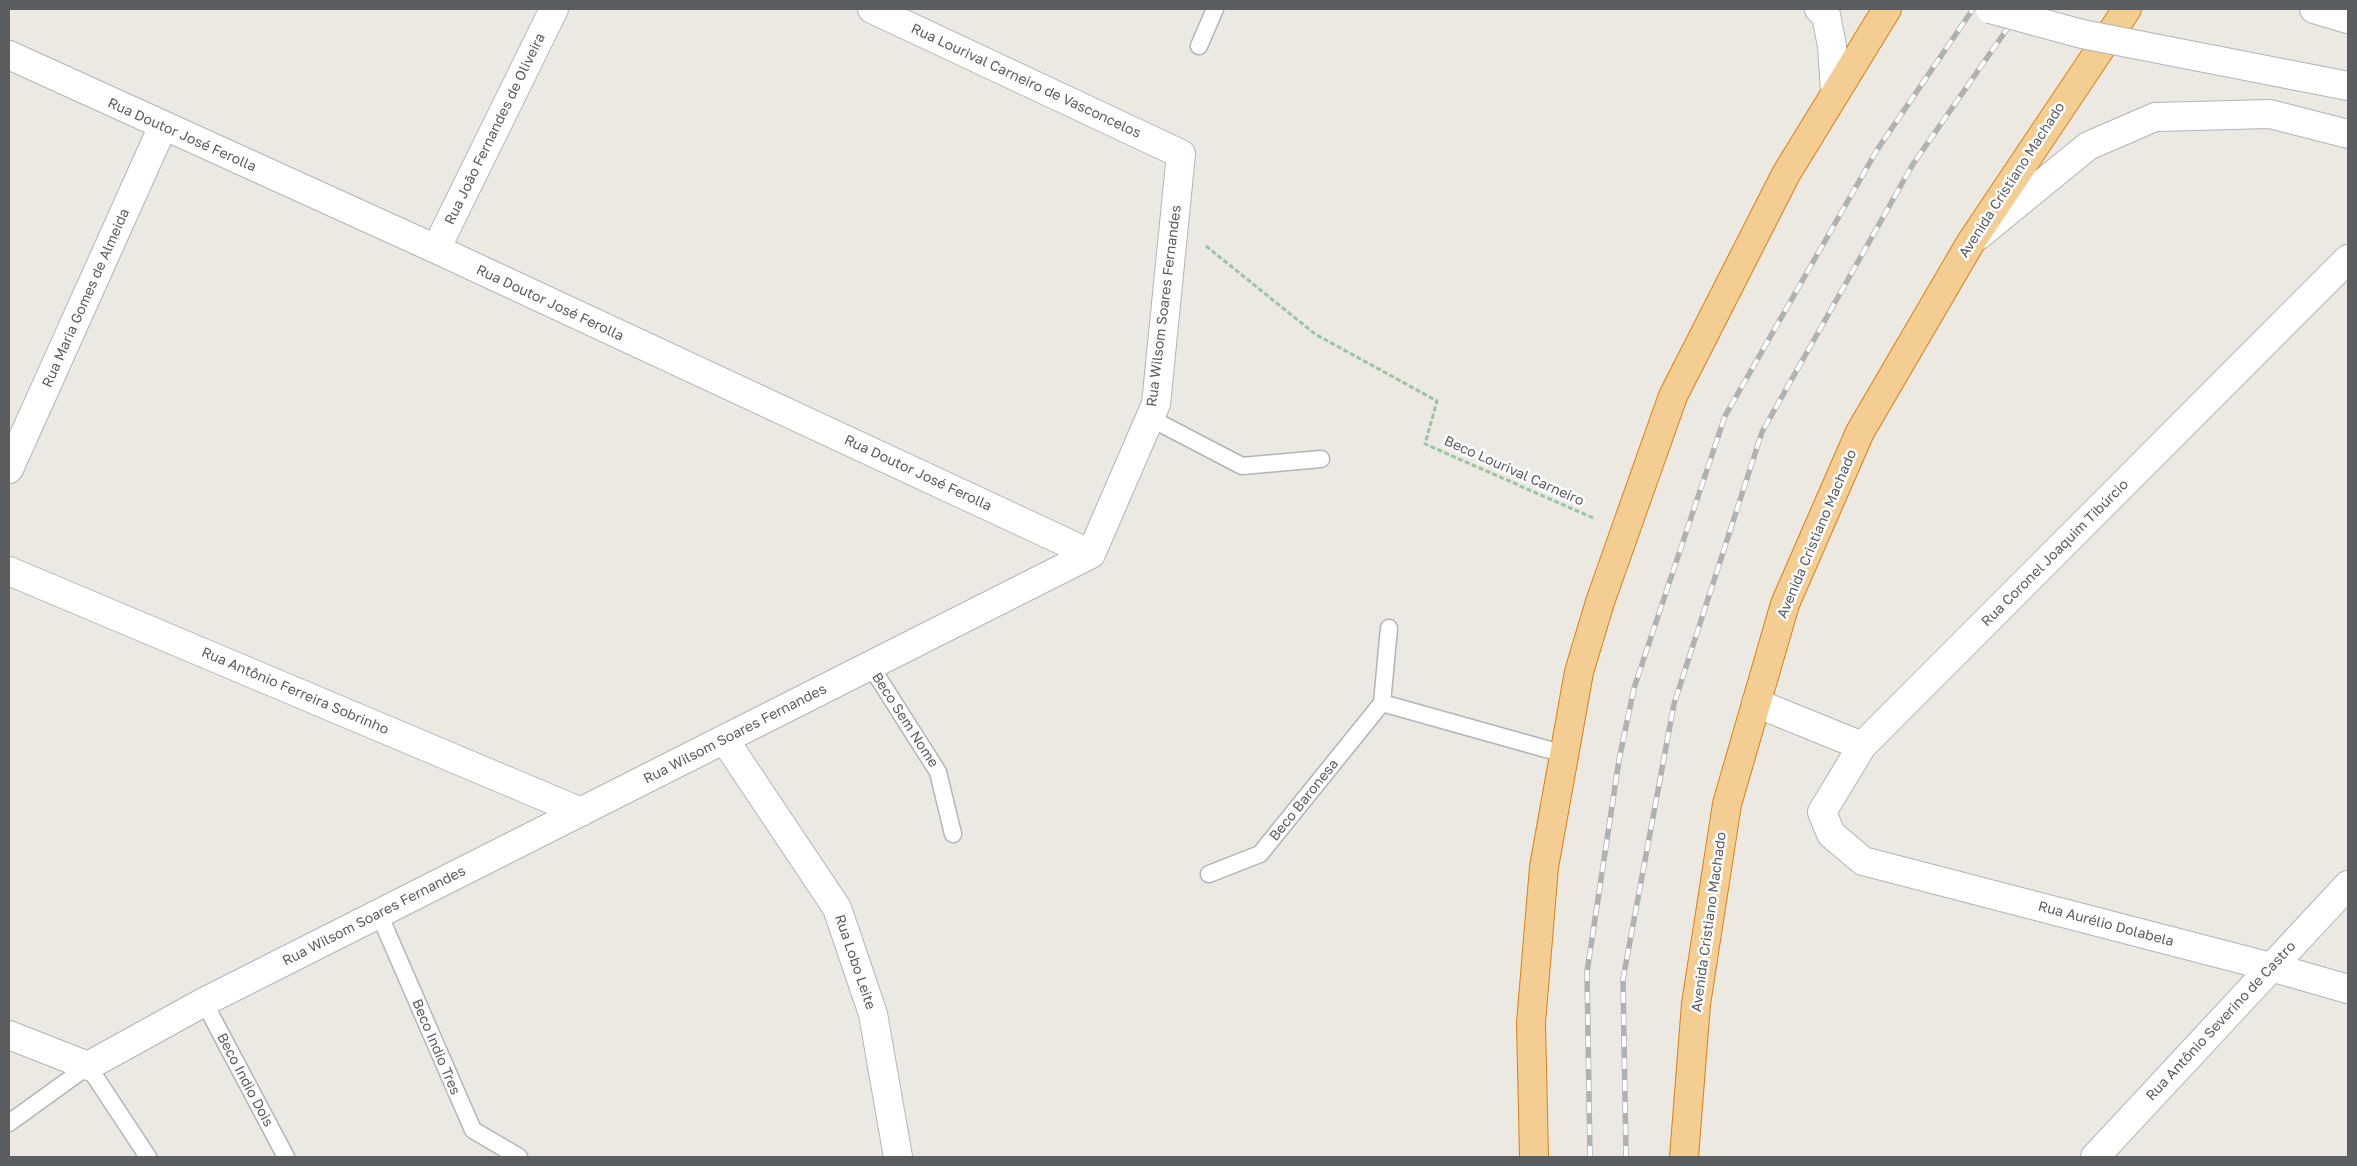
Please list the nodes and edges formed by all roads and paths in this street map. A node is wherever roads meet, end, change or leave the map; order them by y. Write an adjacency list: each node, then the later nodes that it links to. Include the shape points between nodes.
1 (554, 9): 19 (street, Rua João Fernandes de Oliveira)
2 (872, 9): 16 (street, Rua Lourival Carneiro de Vasconcelos)
3 (1215, 9): 10 (lane)
4 (1819, 9): 13 (street, via 1828,23)
5 (1887, 9): 13 (highway)
6 (1990, 9): 12 (street, bridge, via 2082,34)
7 (2127, 9): 18 (highway, Avenida Cristiano Machado)
8 (2314, 9): 9 (street)
9 (2348, 19)
10 (1199, 46)
11 (9, 55): 14 (street, Rua Doutor José Ferolla)
12 (2348, 86)
13 (1835, 92): 24 (highway, via 1786,174 1674,396)
14 (163, 126): 19 (street, Rua Doutor José Ferolla); 23 (street, Rua Maria Gomes de Almeida)
15 (2348, 134): 18 (street, via 2270,114 2155,117 2088,146)
16 (1181, 154): 17 (street, Rua Wilsom Soares Fernandes)
17 (1174, 220): 21 (street, Rua Wilsom Soares Fernandes, via 1156,404); 24 (path, Beco Lourival Carneiro, via 1315,334 1436,401 1425,444)
18 (1971, 242): 30 (highway, Avenida Cristiano Machado, via 1860,432 1785,604)
19 (436, 250): 25 (street, Rua Doutor José Ferolla)
20 (2348, 259): 32 (street, Rua Coronel Joaquim Tibúrcio)
21 (1150, 418): 22 (lane, via 1242,466); 25 (street, Rua Wilsom Soares Fernandes)
22 (1321, 459)
23 (9, 469)
24 (1625, 532): 33 (highway, via 1579,672)
25 (1091, 554): 28 (street, Rua Wilsom Soares Fernandes)
26 (9, 571): 34 (street, Rua Antônio Ferreira Sobrinho)
27 (1389, 628): 29 (lane)
28 (870, 665): 31 (street, Rua Wilsom Soares Fernandes); 35 (lane, Beco Sem Nome, via 938,772)
29 (1382, 703): 33 (lane); 37 (lane, Beco Baronesa, via 1260,854)
30 (1756, 703): 32 (street); 51 (highway, Avenida Cristiano Machado, via 1727,804 1696,1004)
31 (724, 739): 34 (street, Rua Wilsom Soares Fernandes); 49 (street, Rua Lobo Leite, via 837,908 873,1014)
32 (1862, 746): 36 (street, Rua Coronel Joaquim Tibúrcio, via 1822,812 1831,834)
33 (1564, 754): 50 (highway, via 1544,867 1531,1023)
34 (581, 812): 39 (street, Rua Wilsom Soares Fernandes)
35 (953, 834)
36 (1863, 861): 40 (street, Rua Aurélio Dolabela)
37 (1209, 874)
38 (2348, 885): 40 (street, Rua Antônio Severino de Castro)
39 (379, 914): 42 (street, Rua Wilsom Soares Fernandes); 48 (lane, Beco Indio Tres, via 473,1130)
40 (2271, 967): 41 (street, Rua Aurélio Dolabela); 52 (street, Rua Antônio Severino de Castro)
41 (2348, 989)
42 (204, 1002): 44 (street, Rua Wilsom Soares Fernandes); 47 (lane, Beco Indio Dois)
43 (9, 1035): 44 (street)
44 (88, 1066): 45 (lane); 46 (lane)
45 (9, 1123)
46 (148, 1157)
47 (286, 1157)
48 (519, 1157)
49 (898, 1157)
50 (1534, 1157)
51 (1684, 1157)
52 (2095, 1157)

